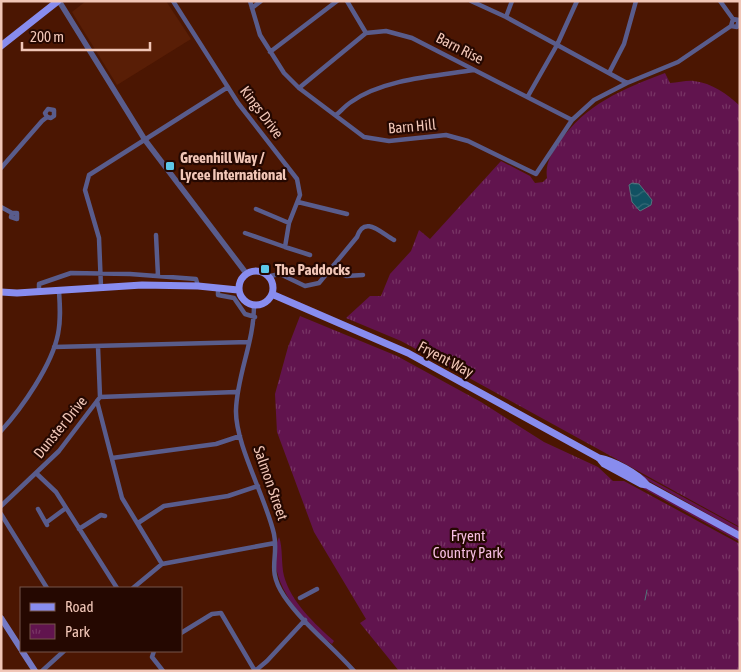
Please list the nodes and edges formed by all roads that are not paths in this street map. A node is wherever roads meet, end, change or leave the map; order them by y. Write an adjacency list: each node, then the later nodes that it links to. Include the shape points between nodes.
1 (58, 1): 20 (main road); 31 (street)
2 (173, 1): 25 (street, Kings Drive)
3 (250, 1): 12 (street, Barn Hill)
4 (261, 1): 12 (street)
5 (337, 1): 21 (street)
6 (346, 1): 18 (street)
7 (471, 1): 13 (street)
8 (512, 1): 13 (street)
9 (577, 1): 19 (street)
10 (636, 1): 23 (street, via 624,44)
11 (720, 1): 14 (street)
12 (252, 8): 21 (street, Barn Hill, via 260,35)
13 (506, 17): 19 (street)
14 (733, 19): 15 (street); 16 (street)
15 (739, 20): 17 (street)
16 (731, 26): 17 (street); 24 (street, Barn Hill, via 678,62)
17 (738, 29)
18 (366, 33): 22 (street, Barn Rise, via 386,32 412,38); 26 (street)
19 (557, 45): 23 (street); 27 (street)
20 (1, 46)
21 (270, 52): 26 (street, Barn Hill)
22 (475, 70): 27 (street, Barn Rise); 28 (street, via 411,79 380,89 351,102)
23 (609, 74): 24 (street)
24 (626, 83): 30 (street, Barn Hill, via 594,100)
25 (228, 87): 31 (street); 33 (street, Kings Drive, via 296,180 300,188)
26 (299, 88): 28 (street, Barn Hill)
27 (528, 96): 30 (street, Barn Rise)
28 (336, 115): 30 (street, Barn Hill, via 371,140 446,135 468,141 536,174)
29 (47, 117): 32 (street)
30 (572, 120)
31 (145, 140): 45 (street); 46 (street, via 92,173 86,182 85,190 99,238)
32 (1, 168)
33 (298, 202): 37 (street); 38 (street)
34 (1, 207): 36 (street)
35 (256, 208): 38 (street)
36 (12, 213)
37 (347, 214)
38 (289, 223): 42 (street)
39 (245, 233): 42 (street)
40 (156, 235): 48 (street)
41 (394, 240): 44 (street, via 370,226 364,226)
42 (285, 247): 43 (street)
43 (310, 255)
44 (331, 270): 47 (street, via 346,276); 49 (street, via 319,283 305,286 280,274)
45 (246, 273): 49 (main road, via 265,272); 53 (main road)
46 (100, 274): 48 (street); 51 (street); 56 (street, via 71,273 39,284)
47 (363, 275)
48 (158, 276): 50 (street, via 196,279)
49 (270, 276): 57 (main road)
50 (198, 286): 51 (main road); 52 (main road)
51 (101, 287): 54 (main road)
52 (218, 289): 53 (main road); 59 (street, via 218,295 234,298 245,314)
53 (238, 290): 58 (main road)
54 (59, 291): 56 (main road); 61 (street, via 59,323)
55 (1, 292): 56 (main road)
56 (39, 292)
57 (274, 295): 58 (main road); 77 (main road, Fryent Way, via 408,353 599,458 610,468)
58 (254, 306): 59 (street, Salmon Street)
59 (255, 318): 60 (street, Salmon Street)
60 (249, 342): 62 (street); 63 (street, Salmon Street)
61 (54, 347): 62 (street); 65 (street, via 30,391)
62 (98, 347): 64 (street, Dunster Drive)
63 (236, 392): 64 (street); 66 (street, Salmon Street)
64 (99, 399): 67 (street); 68 (street, Dunster Drive, via 75,432)
65 (1, 431)
66 (240, 436): 67 (street, via 216,444); 69 (street, Salmon Street)
67 (112, 458): 75 (street, via 122,498)
68 (37, 474): 70 (street, Dunster Drive); 72 (street, via 56,492)
69 (258, 486): 75 (street, via 228,496 164,506); 78 (street, Salmon Street)
70 (1, 506)
71 (38, 508): 72 (street, via 47,523)
72 (66, 508): 76 (street)
73 (1, 514): 80 (street)
74 (105, 516): 76 (street, via 101,515)
75 (138, 523): 79 (street)
76 (79, 528): 81 (street)
77 (740, 536)
78 (275, 543): 79 (street); 86 (street, Salmon Street, via 275,579)
79 (162, 564): 82 (street)
80 (46, 587)
81 (116, 587)
82 (134, 587)
83 (316, 588): 84 (street)
84 (300, 598)
85 (1, 618): 88 (main road)
86 (305, 620): 95 (street); 96 (street, Salmon Street)
87 (182, 632): 95 (street, via 212,614 221,613)
88 (20, 647)
89 (23, 652): 92 (main road)
90 (63, 652): 93 (street)
91 (154, 652): 94 (street, via 152,657)
92 (35, 671)
93 (42, 671)
94 (162, 671)
95 (255, 671)
96 (354, 671)

